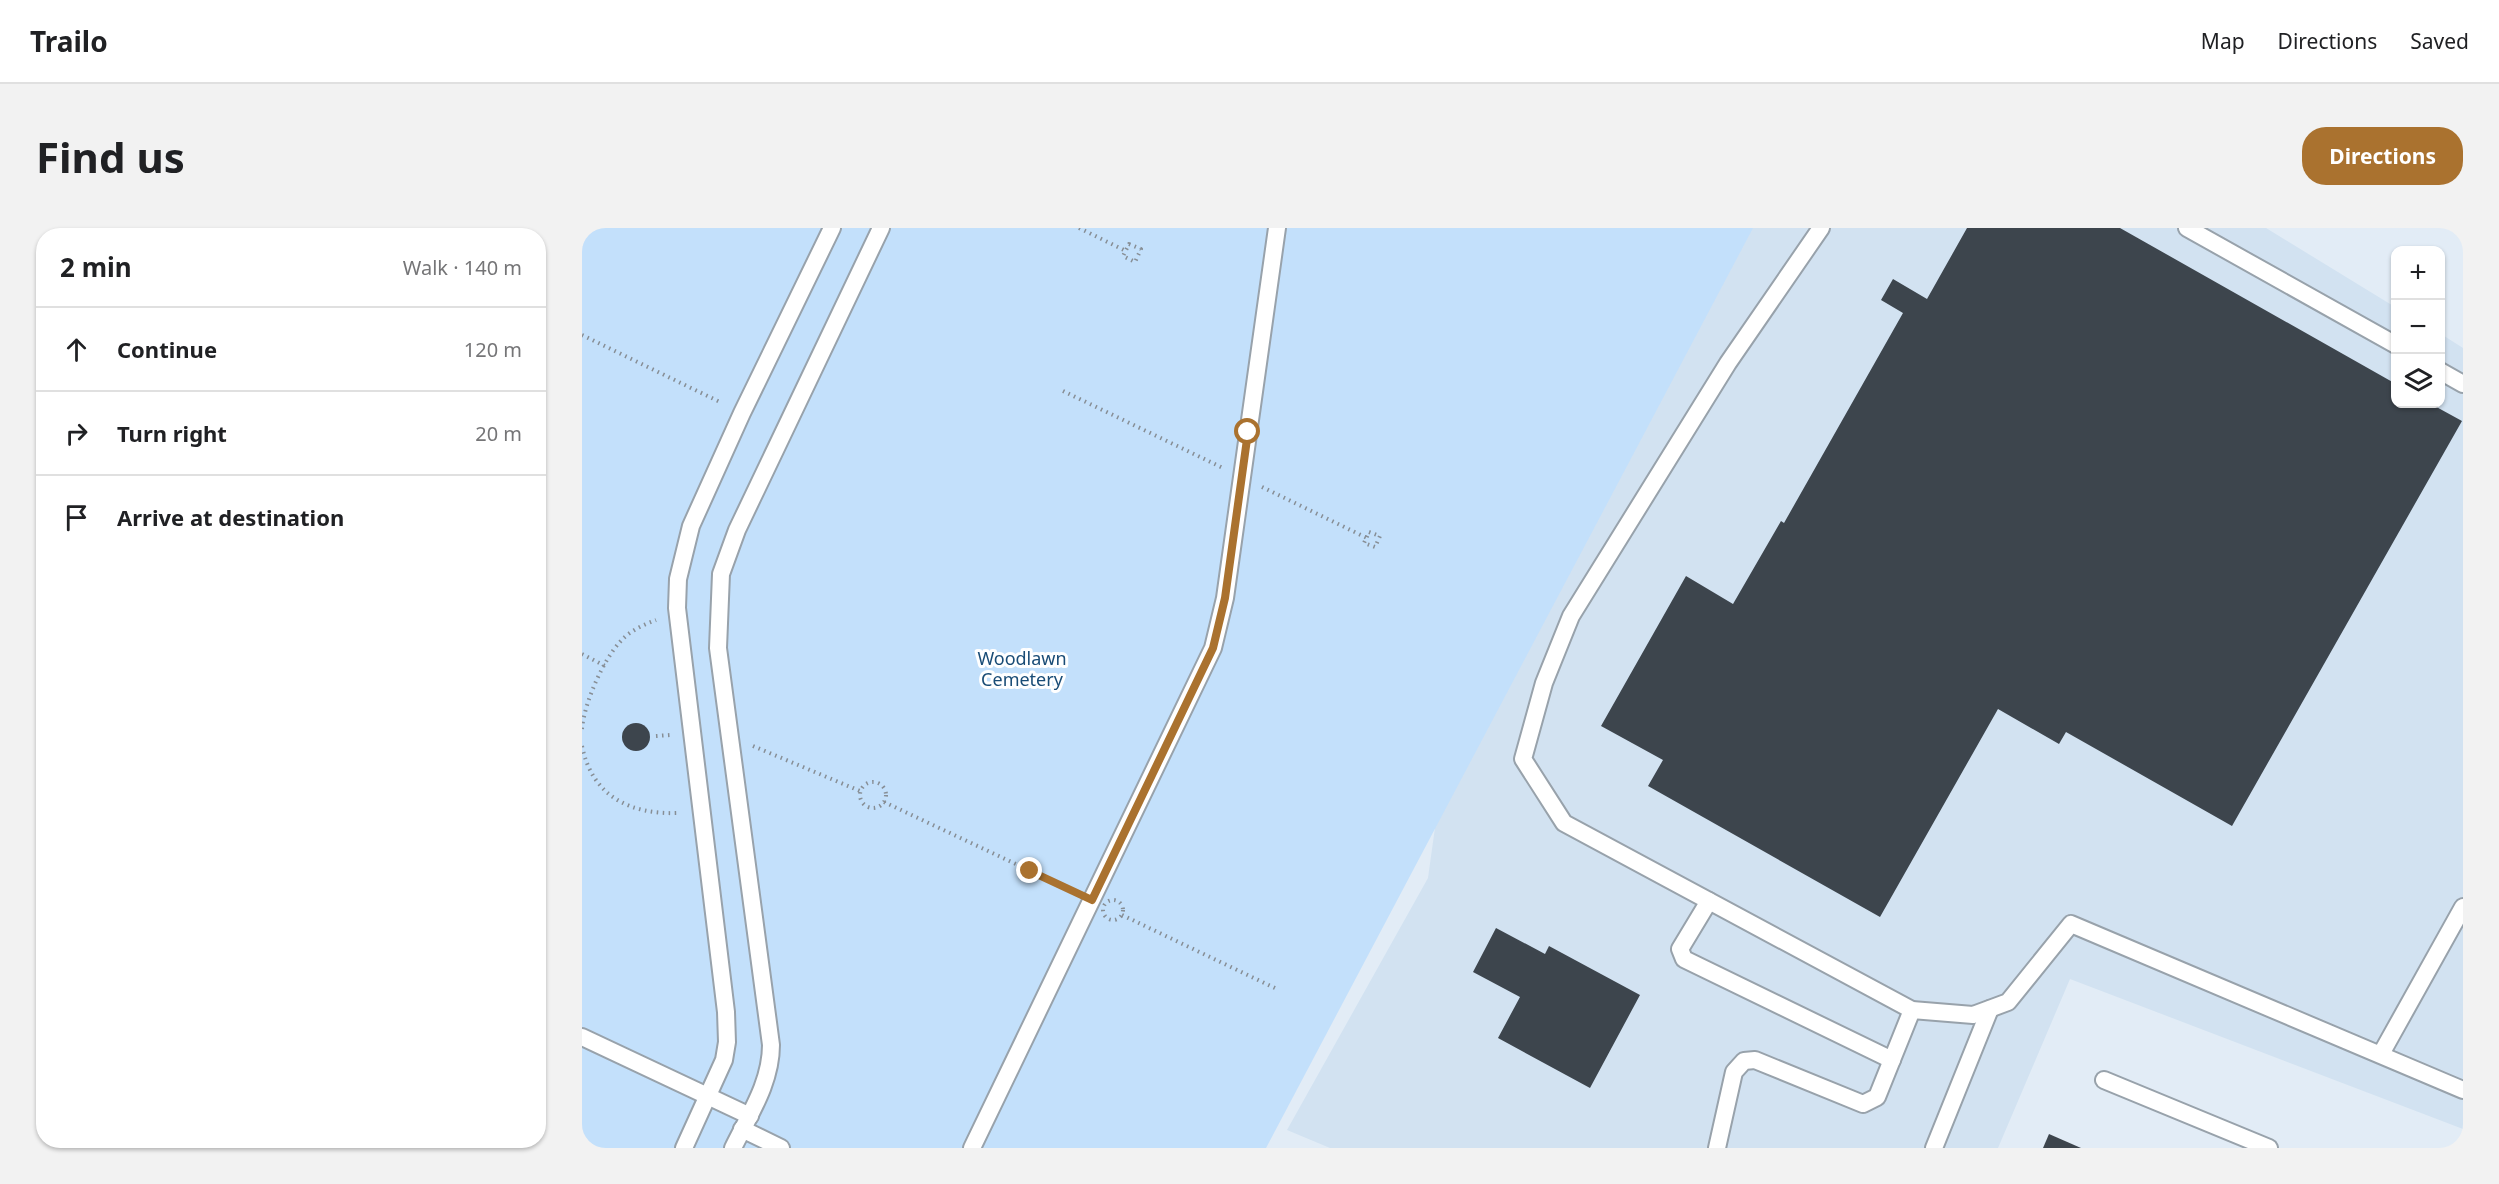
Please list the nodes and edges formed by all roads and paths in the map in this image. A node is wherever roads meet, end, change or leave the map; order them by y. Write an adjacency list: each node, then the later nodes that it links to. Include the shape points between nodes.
1 (832, 228): 13 (lane)
2 (881, 228): 20 (lane, via 736,530 721,574 718,648)
3 (1079, 228): 7 (path)
4 (1277, 228): 14 (lane)
5 (1821, 228): 26 (lane, via 1728,363 1571,616 1544,683 1523,759 1564,823)
6 (2187, 228): 9 (lane)
7 (1126, 251): 7 (path, via 1123,256 1135,262 1141,249 1129,244)
8 (582, 335): 13 (path)
9 (2391, 342)
10 (2445, 374): 11 (lane)
11 (2463, 384)
12 (1063, 391): 14 (path)
13 (742, 413): 16 (lane, via 691,526 678,579)
14 (1242, 478): 15 (path); 25 (lane, via 1225,598 1213,648)
15 (1367, 538)
16 (677, 608): 18 (path, via 629,633 618,643); 24 (lane)
17 (582, 654): 18 (path)
18 (605, 666): 19 (path)
19 (582, 729)
20 (732, 737): 22 (path); 38 (lane, via 771,1045 767,1078)
21 (582, 746): 24 (path, via 591,774 624,804 660,814)
22 (860, 790): 23 (path, via 860,800 866,806 876,808); 23 (path, via 867,783 877,782 885,791)
23 (884, 802): 25 (path)
24 (702, 812): 37 (lane, via 727,1041 724,1060)
25 (1092, 900): 42 (lane)
26 (1709, 901): 31 (lane); 34 (lane, via 1680,949 1684,959)
27 (2463, 907): 33 (lane)
28 (1122, 915): 29 (path)
29 (1279, 990)
30 (1990, 1009): 31 (lane, via 1973,1015); 33 (lane, via 2008,1002 2071,924); 44 (lane)
31 (1912, 1010): 34 (lane)
32 (582, 1037): 37 (lane)
33 (2381, 1054): 36 (lane)
34 (1892, 1060): 43 (lane, via 1877,1097 1863,1104 1755,1060 1744,1061 1734,1072)
35 (2104, 1080): 45 (lane)
36 (2463, 1090)
37 (708, 1098): 38 (lane); 39 (lane)
38 (746, 1123): 40 (lane); 41 (lane)
39 (684, 1148)
40 (733, 1148)
41 (781, 1148)
42 (972, 1148)
43 (1717, 1148)
44 (1934, 1148)
45 (2269, 1148)

